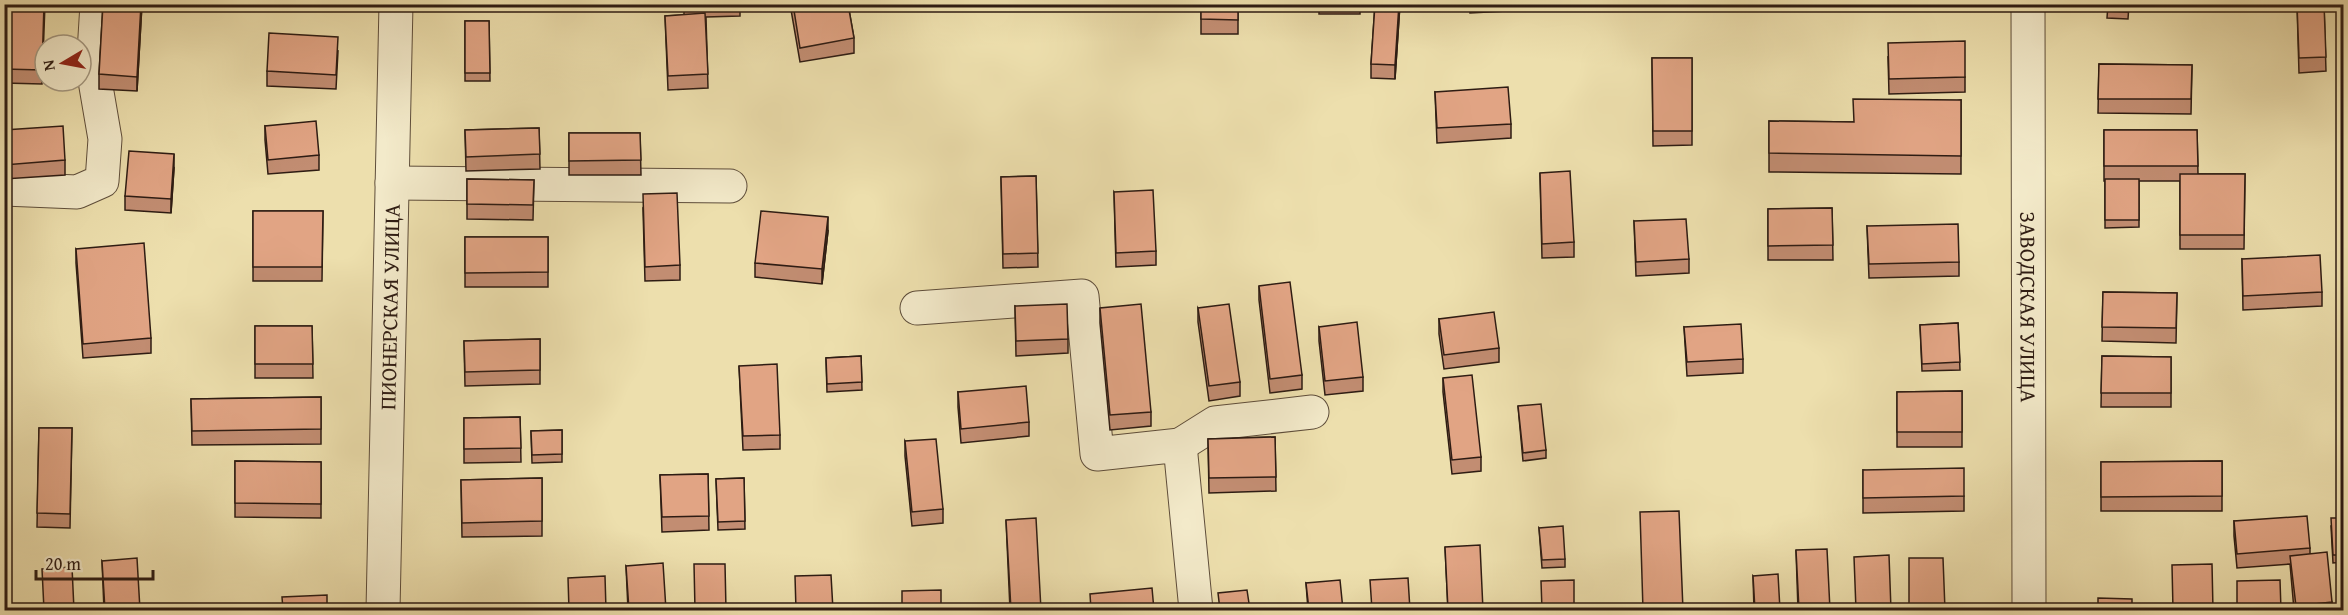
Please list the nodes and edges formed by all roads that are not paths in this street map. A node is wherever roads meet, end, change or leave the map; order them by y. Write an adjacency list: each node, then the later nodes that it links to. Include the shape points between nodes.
1 (97, 4): 6 (street, via 93,69 105,139 102,181 77,192)
2 (396, 4): 4 (street, ПИОНЕРСКАЯ УЛИЦА)
3 (2028, 4): 12 (street, ЗАВОДСКАЯ УЛИЦА)
4 (392, 183): 5 (street); 10 (street, ПИОНЕРСКАЯ УЛИЦА)
5 (730, 186)
6 (4, 189)
7 (916, 308): 9 (street, via 1082,296 1097,454)
8 (1312, 411): 9 (street, via 1215,423)
9 (1180, 445): 11 (street)
10 (383, 610)
11 (1196, 610)
12 (2029, 610)

